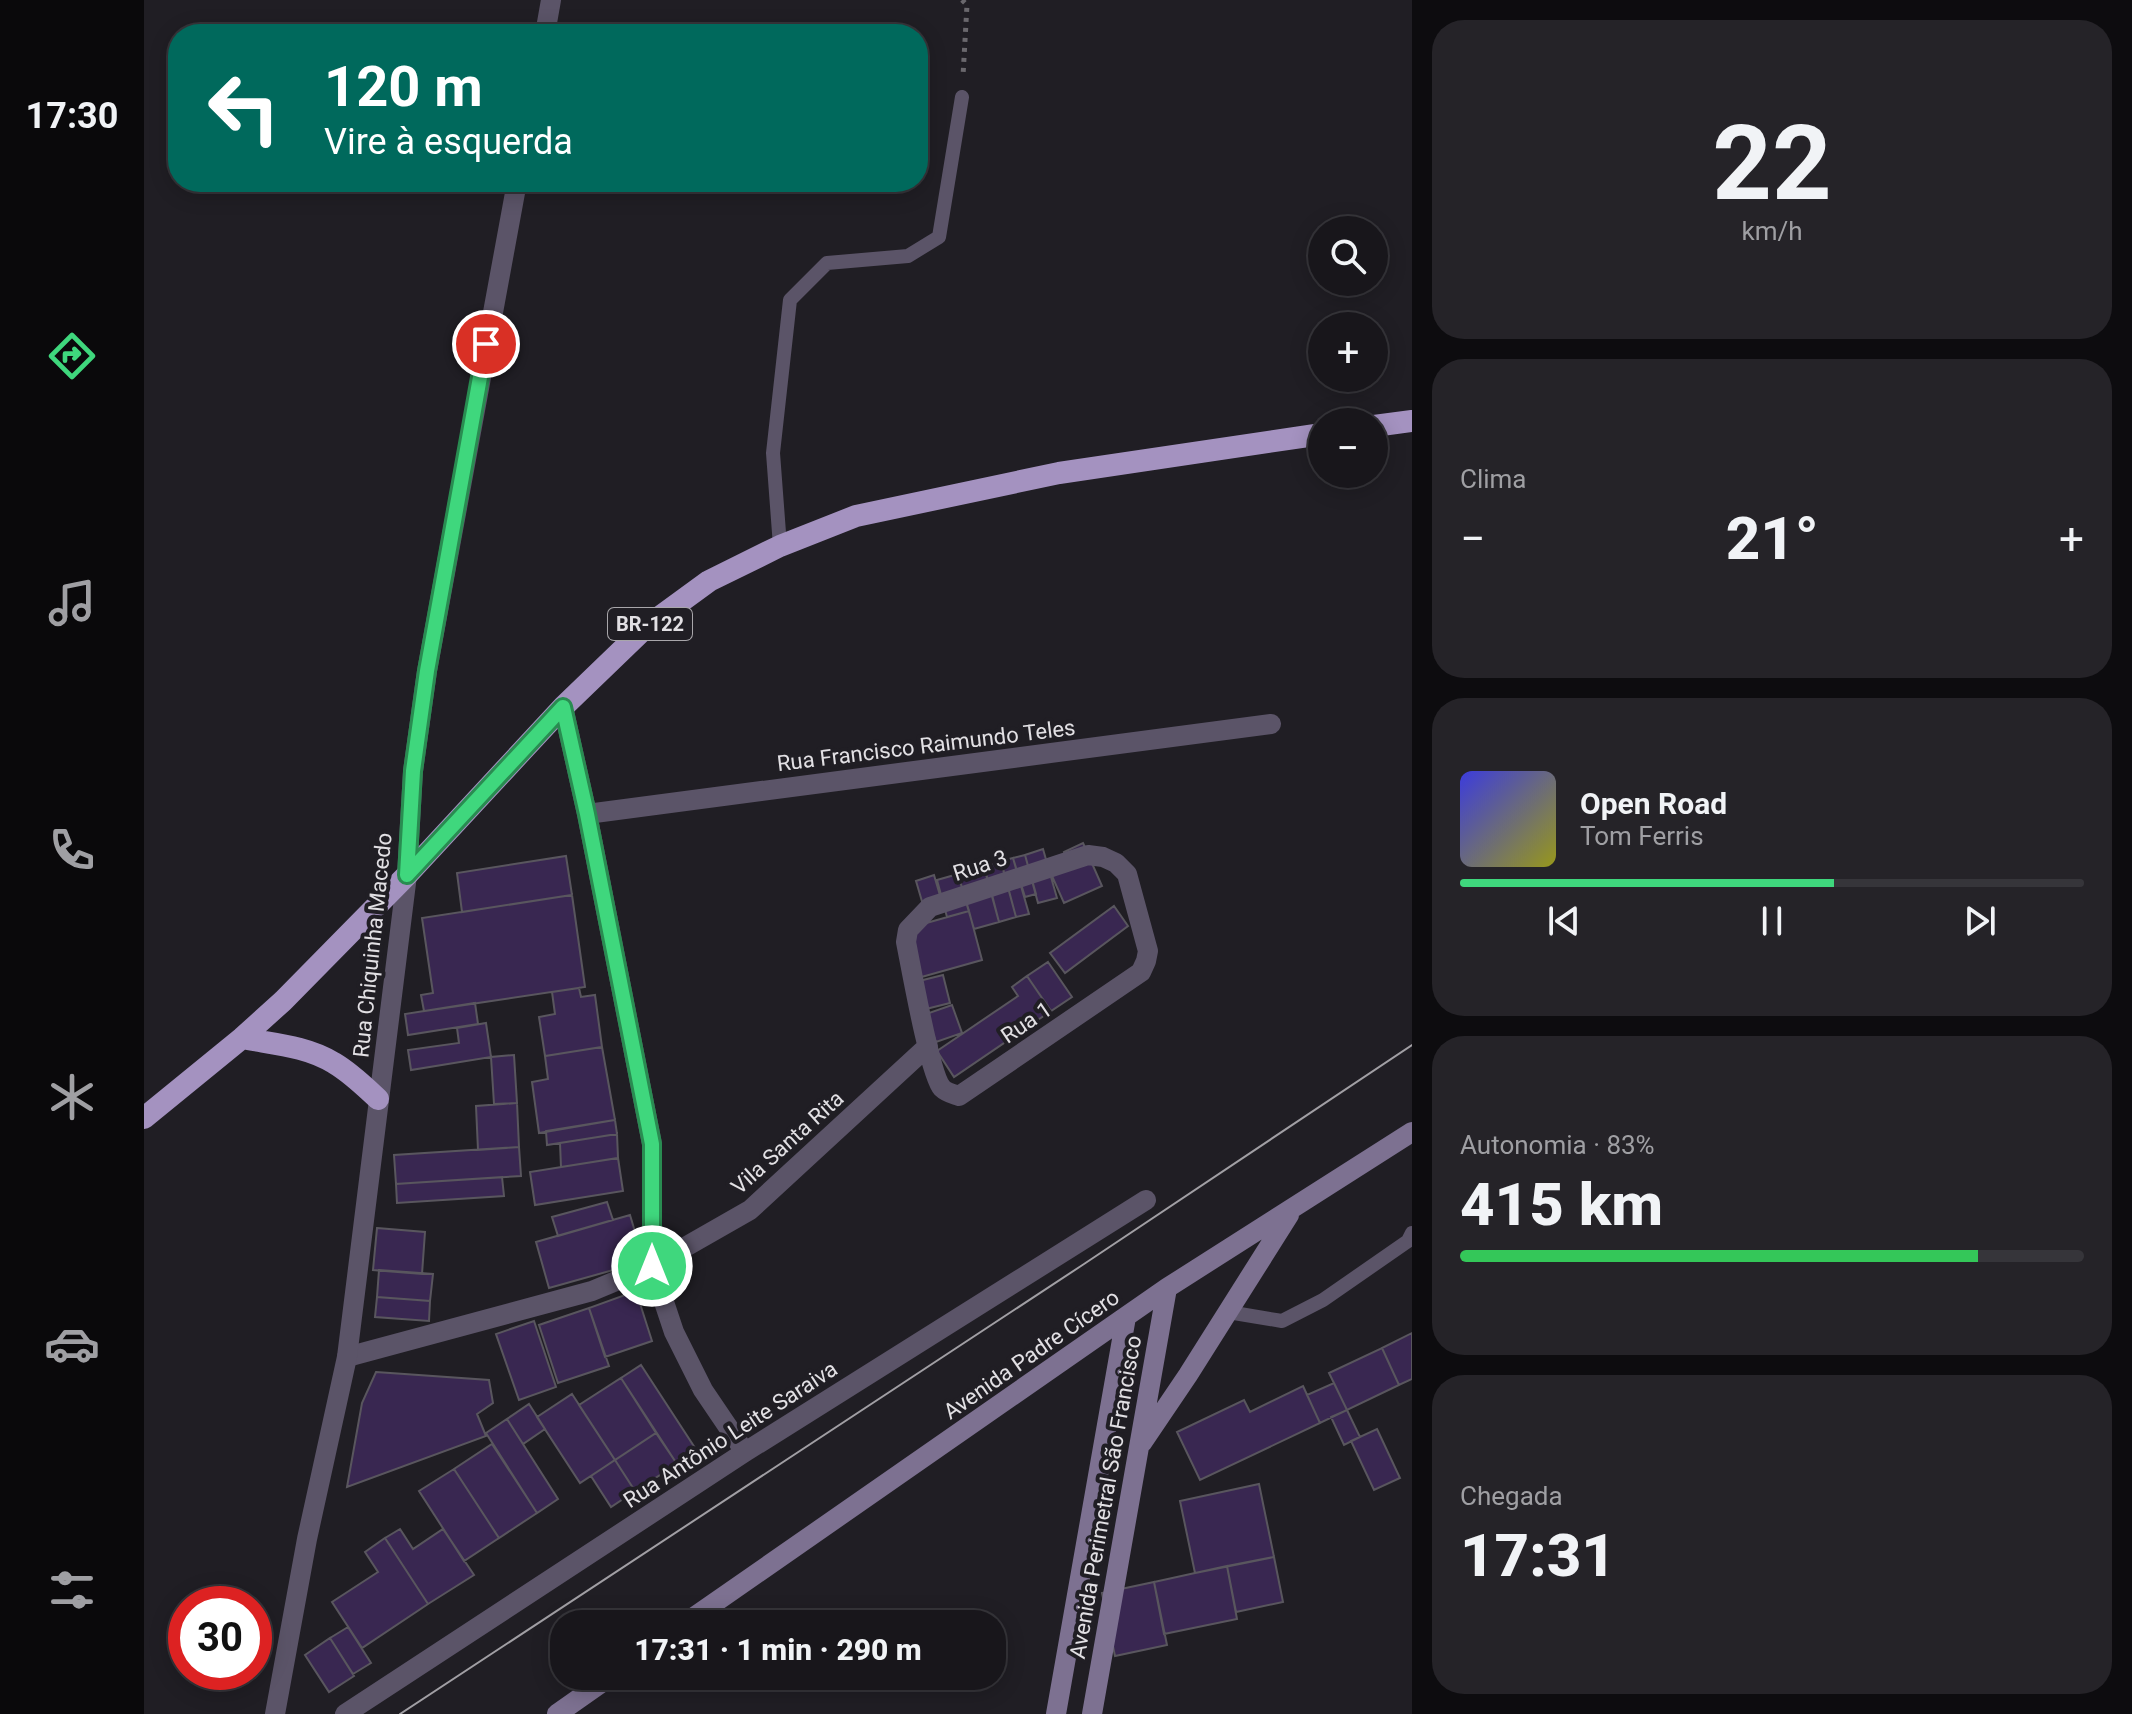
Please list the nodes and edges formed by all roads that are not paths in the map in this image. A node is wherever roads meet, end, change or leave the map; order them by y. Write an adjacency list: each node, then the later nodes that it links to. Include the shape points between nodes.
1 (551, 0): 2 (street)
2 (547, 24)
3 (962, 97): 8 (lane, via 939,237 908,256 827,263 790,300 773,453)
4 (515, 192): 12 (street, Rua Chiquinha Macedo, via 427,671 413,771)
5 (1412, 421): 6 (highway)
6 (1388, 424)
7 (1308, 436): 8 (highway, BR-122, via 1059,473 856,516)
8 (780, 546): 9 (highway, BR-122, via 709,581 646,627)
9 (563, 707): 11 (street); 12 (highway, BR-122)
10 (1271, 724): 11 (street, Rua Francisco Raimundo Teles)
11 (587, 814): 22 (street, via 652,1144)
12 (407, 875): 14 (highway, BR-122); 16 (street, Rua Chiquinha Macedo)
13 (1145, 936): 15 (street, Rua 1, via 1148,951 1141,972 959,1096 940,1086); 15 (street, Rua 3, via 1127,874 1103,857 1088,855 930,907 908,930 906,942)
14 (242, 1038): 16 (highway, via 334,1062); 17 (highway, BR-122)
15 (928, 1046): 22 (street, Vila Santa Rita, via 750,1210)
16 (378, 1099): 26 (street, Rua Chiquinha Macedo)
17 (144, 1118)
18 (1412, 1132): 20 (main road, Avenida Padre Cícero)
19 (1146, 1200): 28 (street, Rua Antônio Leite Saraiva)
20 (1293, 1208): 23 (main road, Avenida Padre Cícero); 24 (main road)
21 (1412, 1233): 24 (lane, via 1323,1300 1282,1321)
22 (652, 1266): 26 (street, Vila Santa Rita, via 592,1291); 28 (street, via 674,1332 703,1390)
23 (1167, 1288): 25 (main road, Avenida Padre Cícero); 27 (main road, Avenida Perimetral São Francisco)
24 (1228, 1312): 27 (main road)
25 (1126, 1317): 29 (main road, Avenida Padre Cícero); 34 (main road, Avenida Perimetral São Francisco)
26 (347, 1357): 31 (street, Rua Chiquinha Macedo)
27 (1137, 1451): 35 (main road, Avenida Perimetral São Francisco)
28 (745, 1452): 32 (street, Rua Antônio Leite Saraiva)
29 (704, 1610)
30 (591, 1690): 33 (main road)
31 (275, 1714)
32 (345, 1714)
33 (557, 1714)
34 (1056, 1714)
35 (1092, 1714)

